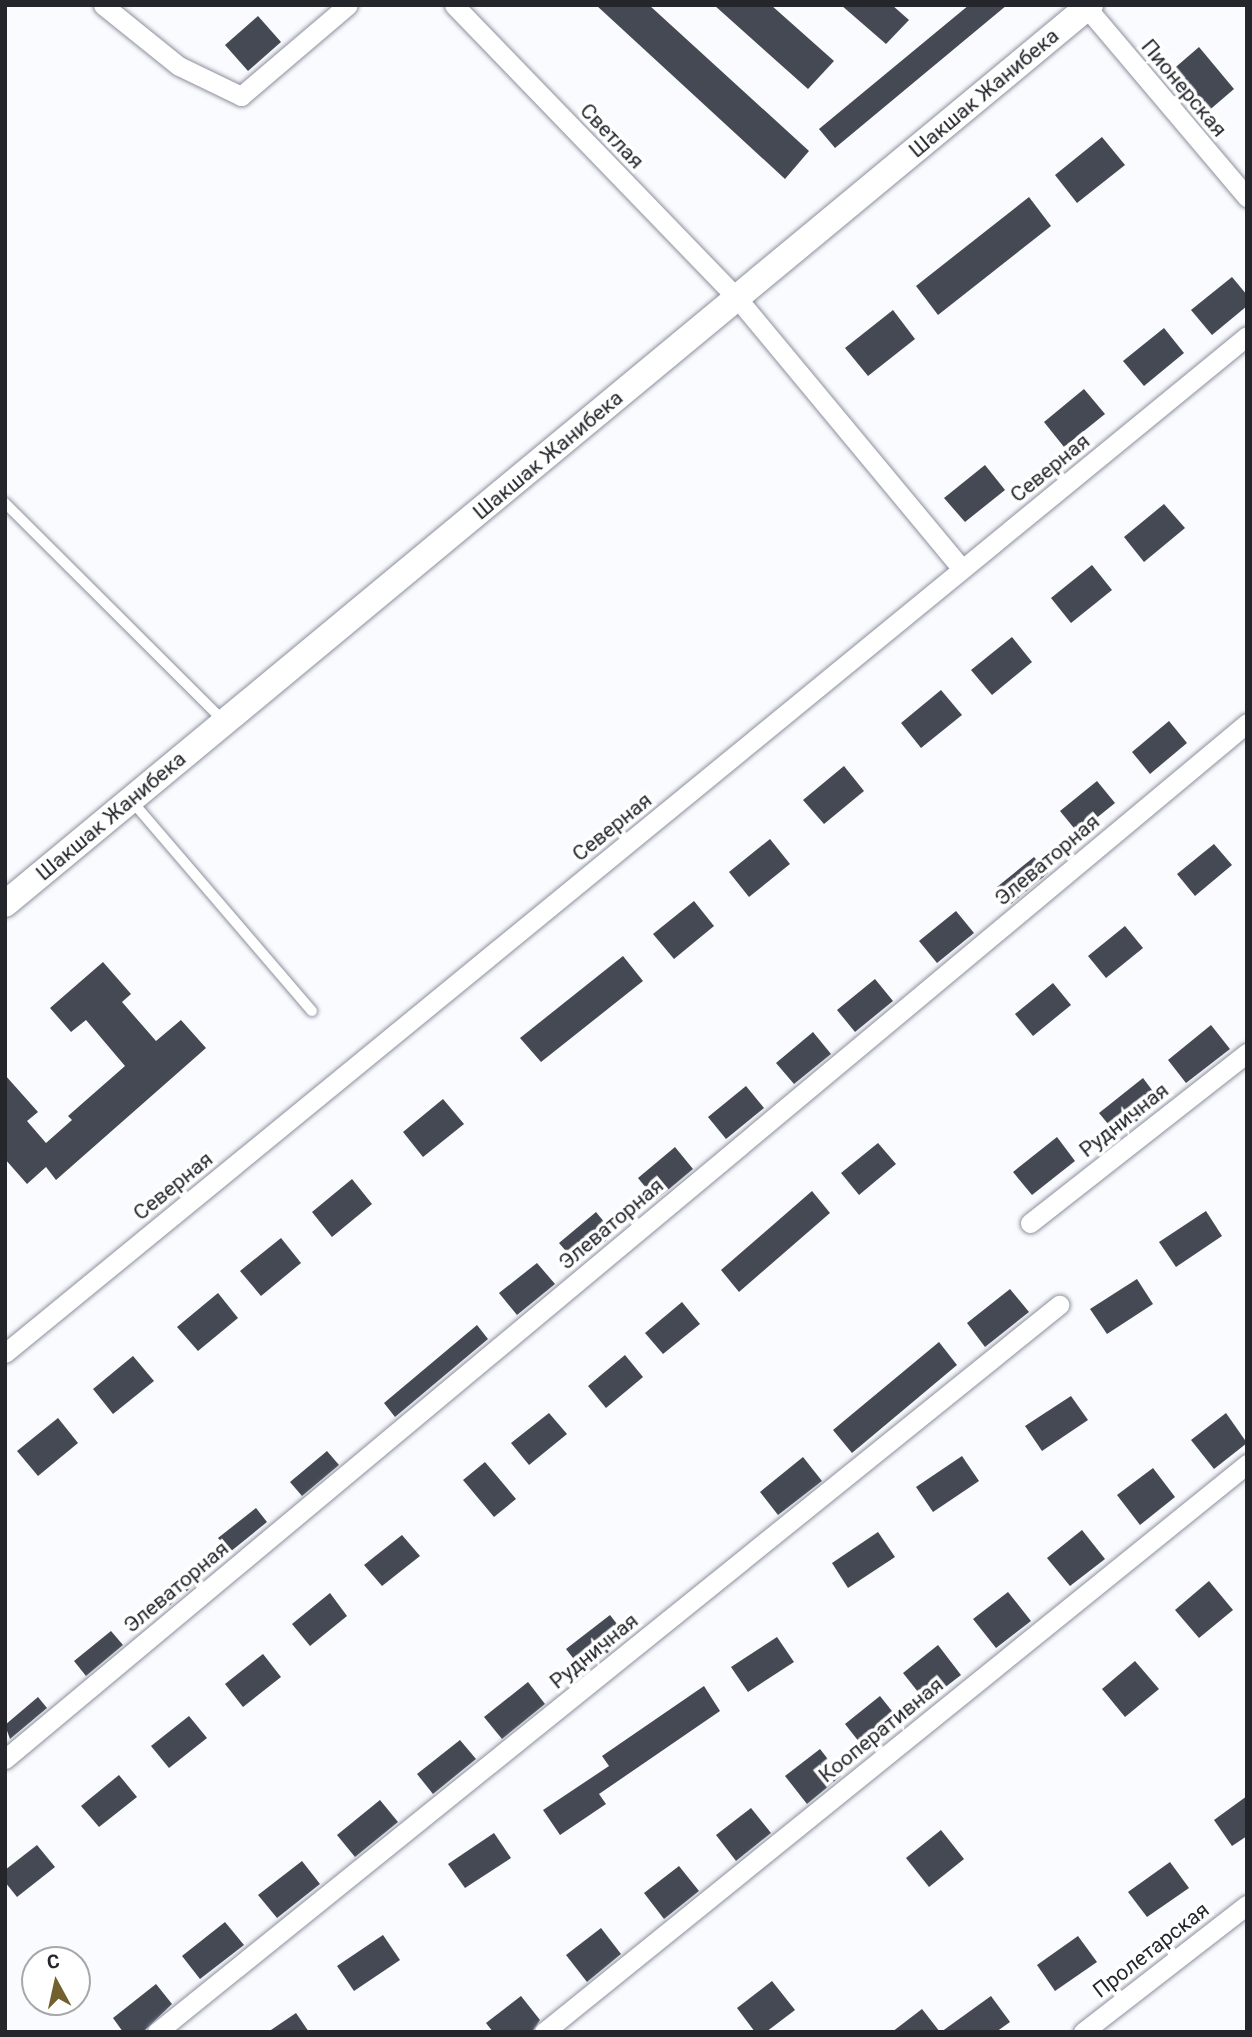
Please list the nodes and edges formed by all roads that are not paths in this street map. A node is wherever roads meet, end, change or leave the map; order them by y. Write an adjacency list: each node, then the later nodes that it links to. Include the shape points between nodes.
1 (103, 5): 2 (street, via 179,66 241,96)
2 (348, 5)
3 (454, 5): 6 (street, Светлая)
4 (1088, 7): 5 (street, Пионерская); 6 (main road, Шакшак Жанибека)
5 (1247, 197)
6 (737, 298): 9 (street, Светлая); 10 (main road, Шакшак Жанибека)
7 (1247, 336): 9 (street, Северная)
8 (5, 503): 10 (lane)
9 (962, 569): 18 (street, Северная)
10 (225, 722): 12 (main road, Шакшак Жанибека)
11 (1247, 723): 20 (street, Элеваторная)
12 (131, 800): 13 (main road, Шакшак Жанибека); 14 (lane)
13 (5, 904)
14 (312, 1012)
15 (1247, 1053): 16 (street, Рудничная)
16 (1030, 1223)
17 (1059, 1305): 22 (street, Рудничная)
18 (5, 1353)
19 (1247, 1464): 23 (street, Кооперативная)
20 (5, 1759)
21 (1247, 1905): 24 (street, Пролетарская)
22 (157, 2032)
23 (544, 2032)
24 (1083, 2032)

